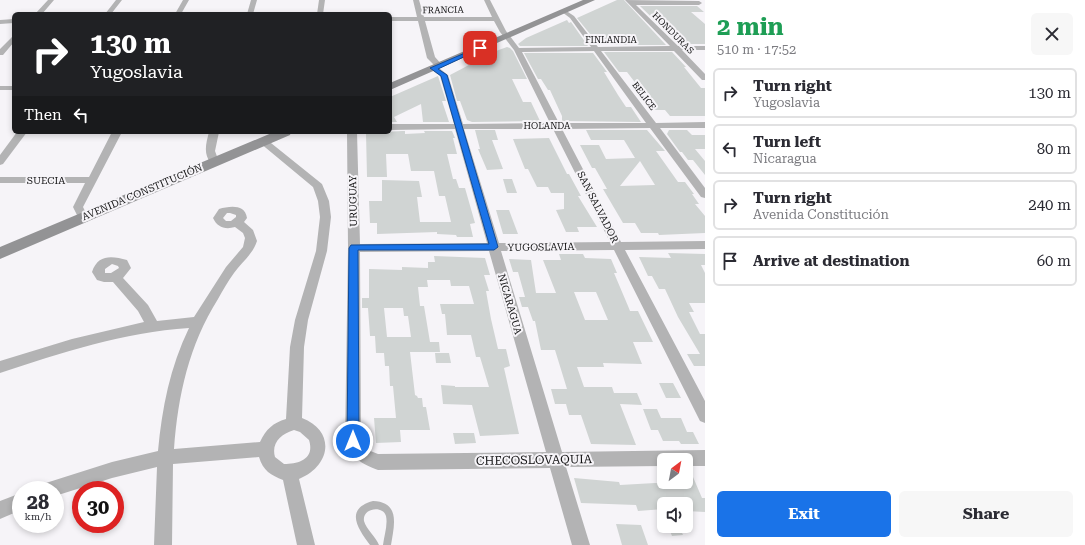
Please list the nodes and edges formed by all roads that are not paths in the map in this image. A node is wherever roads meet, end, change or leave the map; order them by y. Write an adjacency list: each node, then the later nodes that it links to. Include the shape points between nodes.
1 (51, 0): 12 (street)
2 (119, 0): 13 (street)
3 (186, 0): 14 (street)
4 (254, 0): 15 (street)
5 (322, 0): 16 (street)
6 (416, 0): 20 (street, NICARAGUA)
7 (487, 0): 18 (street, SAN SALVADOR)
8 (591, 0): 17 (main road)
9 (697, 1): 10 (street); 11 (street)
10 (630, 2): 25 (street, HONDURAS)
11 (705, 8)
12 (40, 12)
13 (110, 12)
14 (179, 12)
15 (251, 12)
16 (320, 12)
17 (565, 12): 23 (main road); 27 (street, BELICE, via 572,17)
18 (496, 18): 20 (street, FRANCIA); 23 (street, SAN SALVADOR)
19 (392, 19): 20 (street, FRANCIA)
20 (421, 19): 30 (street, NICARAGUA, via 431,58)
21 (0, 22): 22 (street)
22 (12, 22)
23 (508, 36): 28 (street, SAN SALVADOR); 30 (main road)
24 (12, 40): 29 (street)
25 (676, 48): 26 (street, FINLANDIA); 27 (street, FINLANDIA); 31 (street, HONDURAS)
26 (705, 48)
27 (596, 49): 28 (street, FINLANDIA); 35 (street, BELICE)
28 (517, 50): 38 (street, SAN SALVADOR)
29 (0, 53)
30 (436, 67): 32 (main road); 37 (street, NICARAGUA, via 444,75)
31 (705, 78)
32 (392, 86)
33 (0, 88): 34 (street)
34 (12, 88)
35 (653, 125): 36 (street, HOLANDA); 38 (street, HOLANDA); 50 (street, BELICE)
36 (705, 125)
37 (459, 126): 38 (street, HOLANDA); 39 (street, HOLANDA); 55 (street, NICARAGUA)
38 (556, 126): 54 (street, SAN SALVADOR)
39 (392, 127)
40 (21, 134): 46 (street)
41 (116, 134): 49 (street)
42 (213, 134): 47 (street, via 209,155)
43 (280, 134): 45 (main road, AVENIDA CONSTITUCIÓN)
44 (352, 134): 56 (street, URUGUAY)
45 (264, 141): 47 (main road, AVENIDA CONSTITUCIÓN); 63 (street, via 318,186 324,205 324,239 302,317 297,347)
46 (0, 162)
47 (214, 162): 51 (main road, AVENIDA CONSTITUCIÓN)
48 (0, 180): 49 (street, SUECIA)
49 (92, 180): 51 (street, via 78,207)
50 (705, 195)
51 (83, 217): 57 (main road, AVENIDA CONSTITUCIÓN)
52 (237, 222): 59 (street, via 249,232 249,246)
53 (705, 245): 54 (street, YUGOSLAVIA)
54 (618, 246): 55 (street, YUGOSLAVIA); 62 (street, SAN SALVADOR)
55 (494, 247): 56 (street, YUGOSLAVIA); 68 (street, NICARAGUA)
56 (354, 248): 66 (street, URUGUAY, via 353,441 355,448)
57 (0, 253)
58 (116, 277): 60 (street, via 143,308)
59 (197, 322): 60 (street); 65 (street, via 181,366 169,412)
60 (153, 326): 61 (street, via 61,348)
61 (0, 367)
62 (705, 416)
63 (294, 423): 64 (street, via 278,428 269,437); 69 (street, via 302,424 314,433 318,447 313,462 299,472)
64 (266, 449): 65 (street); 69 (street, via 266,456 275,468)
65 (165, 457): 70 (street); 73 (street)
66 (364, 457): 68 (street, CHECOSLOVAQUIA, via 378,462)
67 (705, 458): 68 (street, CHECOSLOVAQUIA)
68 (555, 460): 77 (street, NICARAGUA)
69 (290, 473): 74 (street)
70 (64, 485)
71 (12, 505): 72 (street)
72 (0, 510)
73 (163, 545)
74 (306, 545)
75 (374, 545): 76 (lane, via 360,522 361,513 367,506 376,504 385,508 390,516)
76 (387, 545)
77 (580, 545)

